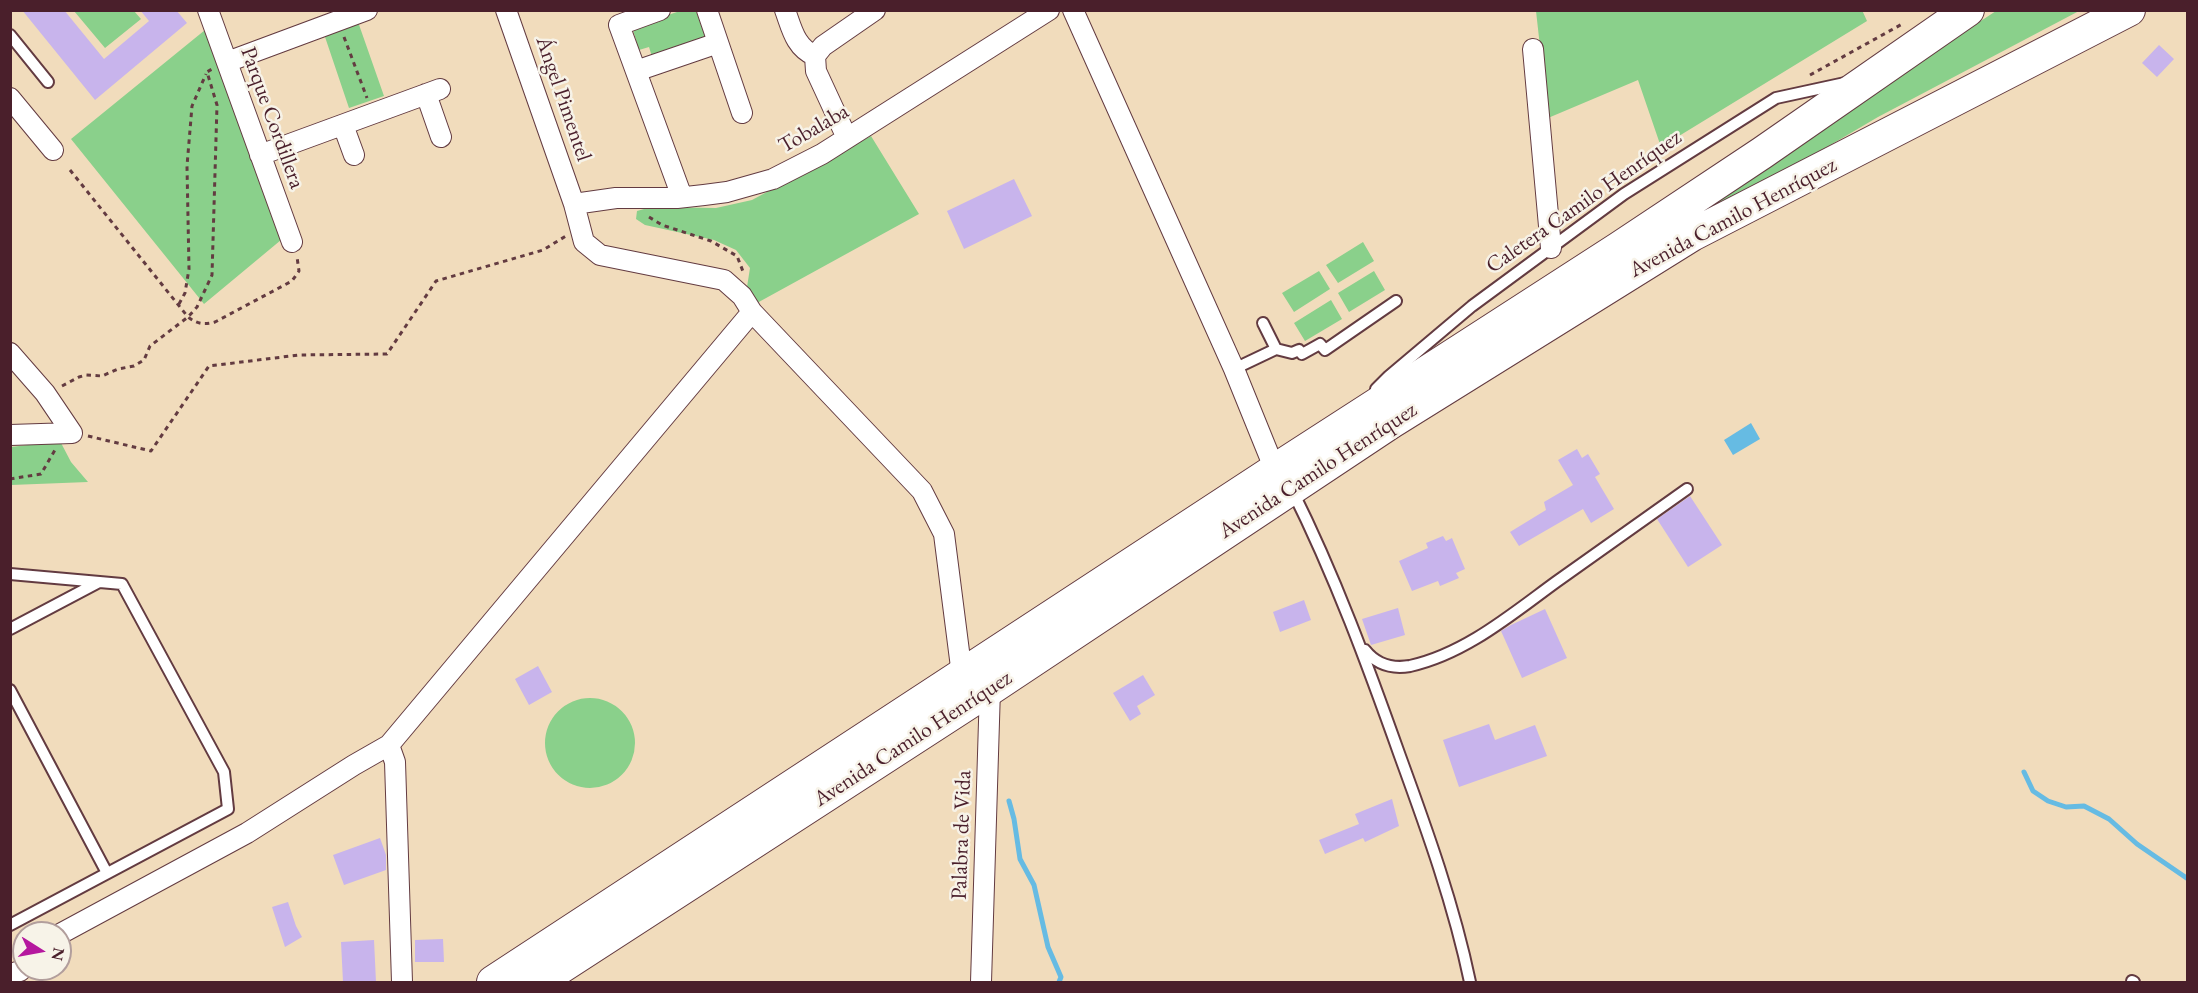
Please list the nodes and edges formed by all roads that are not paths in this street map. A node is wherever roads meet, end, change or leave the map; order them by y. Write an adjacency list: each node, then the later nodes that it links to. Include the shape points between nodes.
1 (208, 10): 16 (street, Parque Cordillera)
2 (367, 10): 16 (street)
3 (506, 10): 29 (street, Ángel Pimentel)
4 (660, 10): 17 (street, via 619,25)
5 (707, 10): 13 (street)
6 (785, 10): 15 (street, via 797,43)
7 (874, 10): 15 (street)
8 (1049, 10): 24 (street, Tobalaba)
9 (1968, 10): 18 (main road, Avenida Camilo Henríquez)
10 (2128, 10): 40 (main road, Avenida Camilo Henríquez, via 1692,235)
11 (1075, 18): 37 (street)
12 (10, 35): 19 (lane)
13 (718, 43): 17 (street); 21 (street)
14 (1533, 49): 31 (street)
15 (815, 56): 24 (street, via 814,66)
16 (227, 62): 26 (street, Parque Cordillera)
17 (636, 71): 28 (street)
18 (1871, 77): 31 (lane, Caletera Camilo Henríquez, via 1776,98 1624,194); 38 (main road, Avenida Camilo Henríquez, via 1619,248)
19 (48, 82)
20 (10, 98): 25 (street)
21 (742, 113)
22 (342, 125): 23 (street, via 433,92); 26 (street); 27 (street)
23 (441, 137)
24 (847, 138): 28 (street, Tobalaba, via 773,179 727,192)
25 (53, 150)
26 (260, 155): 30 (street, Parque Cordillera)
27 (354, 155)
28 (682, 197): 29 (street, Tobalaba)
29 (574, 204): 33 (street, Ángel Pimentel, via 584,242 600,255 724,280)
30 (292, 242)
31 (1551, 248): 38 (lane, Caletera Camilo Henríquez, via 1472,306 1389,376)
32 (1396, 301): 35 (lane, via 1325,350 1320,344 1302,354 1299,350 1292,353)
33 (747, 304): 46 (street, Ángel Pimentel, via 922,491 944,534); 49 (street)
34 (1263, 323): 35 (lane)
35 (1276, 349): 37 (lane)
36 (10, 353): 39 (street, via 45,393 66,437)
37 (1234, 369): 40 (street)
38 (1355, 418): 40 (main road, Avenida Camilo Henríquez)
39 (10, 435)
40 (1283, 479): 45 (lane, via 1314,536); 46 (main road, Avenida Camilo Henríquez); 47 (main road, Avenida Camilo Henríquez)
41 (1687, 489): 45 (lane, via 1495,626 1447,653 1408,666 1384,665)
42 (10, 574): 43 (lane)
43 (99, 582): 44 (lane); 50 (lane, via 122,584 224,772 228,809)
44 (10, 629)
45 (1360, 645): 57 (lane, via 1432,846)
46 (962, 675): 54 (main road, Avenida Camilo Henríquez)
47 (990, 689): 55 (main road, Avenida Camilo Henríquez); 56 (street, Palabra de Vida)
48 (10, 690): 50 (lane)
49 (389, 746): 52 (street, via 247,833); 53 (street, via 395,762)
50 (107, 873): 51 (lane)
51 (10, 925)
52 (72, 926)
53 (402, 982)
54 (494, 982)
55 (538, 982)
56 (981, 982)
57 (1470, 982)

